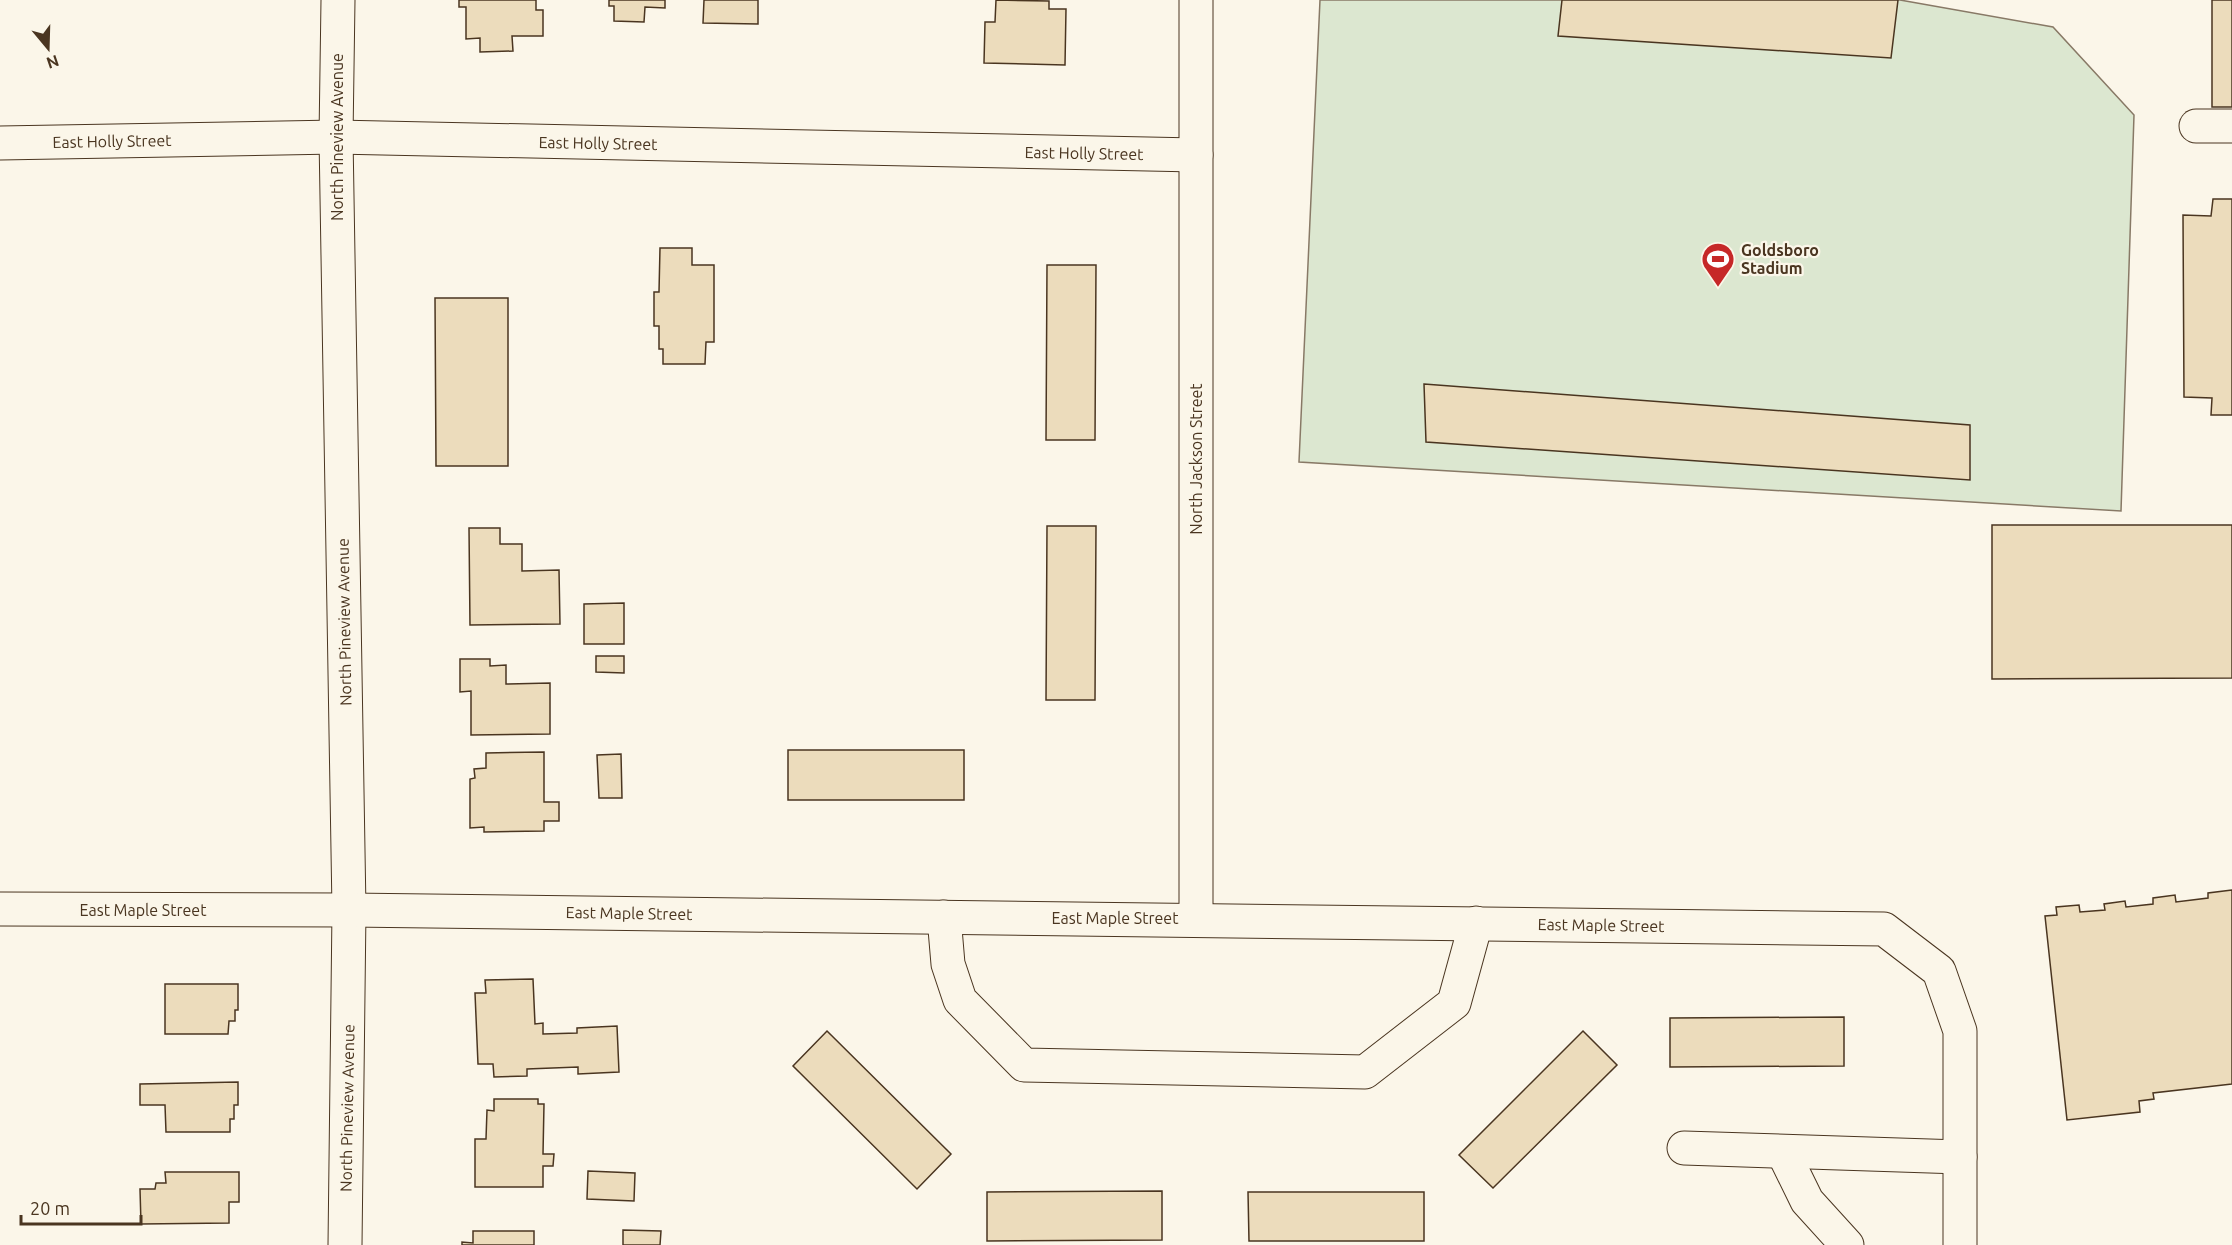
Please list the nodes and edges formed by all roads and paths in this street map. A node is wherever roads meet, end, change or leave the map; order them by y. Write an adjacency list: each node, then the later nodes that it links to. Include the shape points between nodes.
1 (338, 0): 5 (street, North Pineview Avenue)
2 (1196, 0): 7 (street, North Jackson Street)
3 (2196, 126): 4 (street)
4 (2232, 126)
5 (336, 137): 6 (street, East Holly Street); 7 (street, East Holly Street); 9 (street, North Pineview Avenue)
6 (0, 143)
7 (1196, 155): 11 (street, North Jackson Street)
8 (0, 909): 9 (street, East Maple Street)
9 (350, 910): 10 (street, East Maple Street); 16 (street, North Pineview Avenue)
10 (944, 917): 11 (street, East Maple Street); 12 (street, via 948,964 960,1000 1024,1065 1365,1072 1454,1003)
11 (1196, 919): 12 (street, East Maple Street)
12 (1476, 923): 15 (street, East Maple Street, via 1884,929 1939,971 1960,1031)
13 (1684, 1148): 14 (street)
14 (1783, 1152): 15 (street); 17 (street, via 1807,1201)
15 (1960, 1157): 18 (street, East Maple Street)
16 (345, 1245)
17 (1847, 1245)
18 (1960, 1245)

